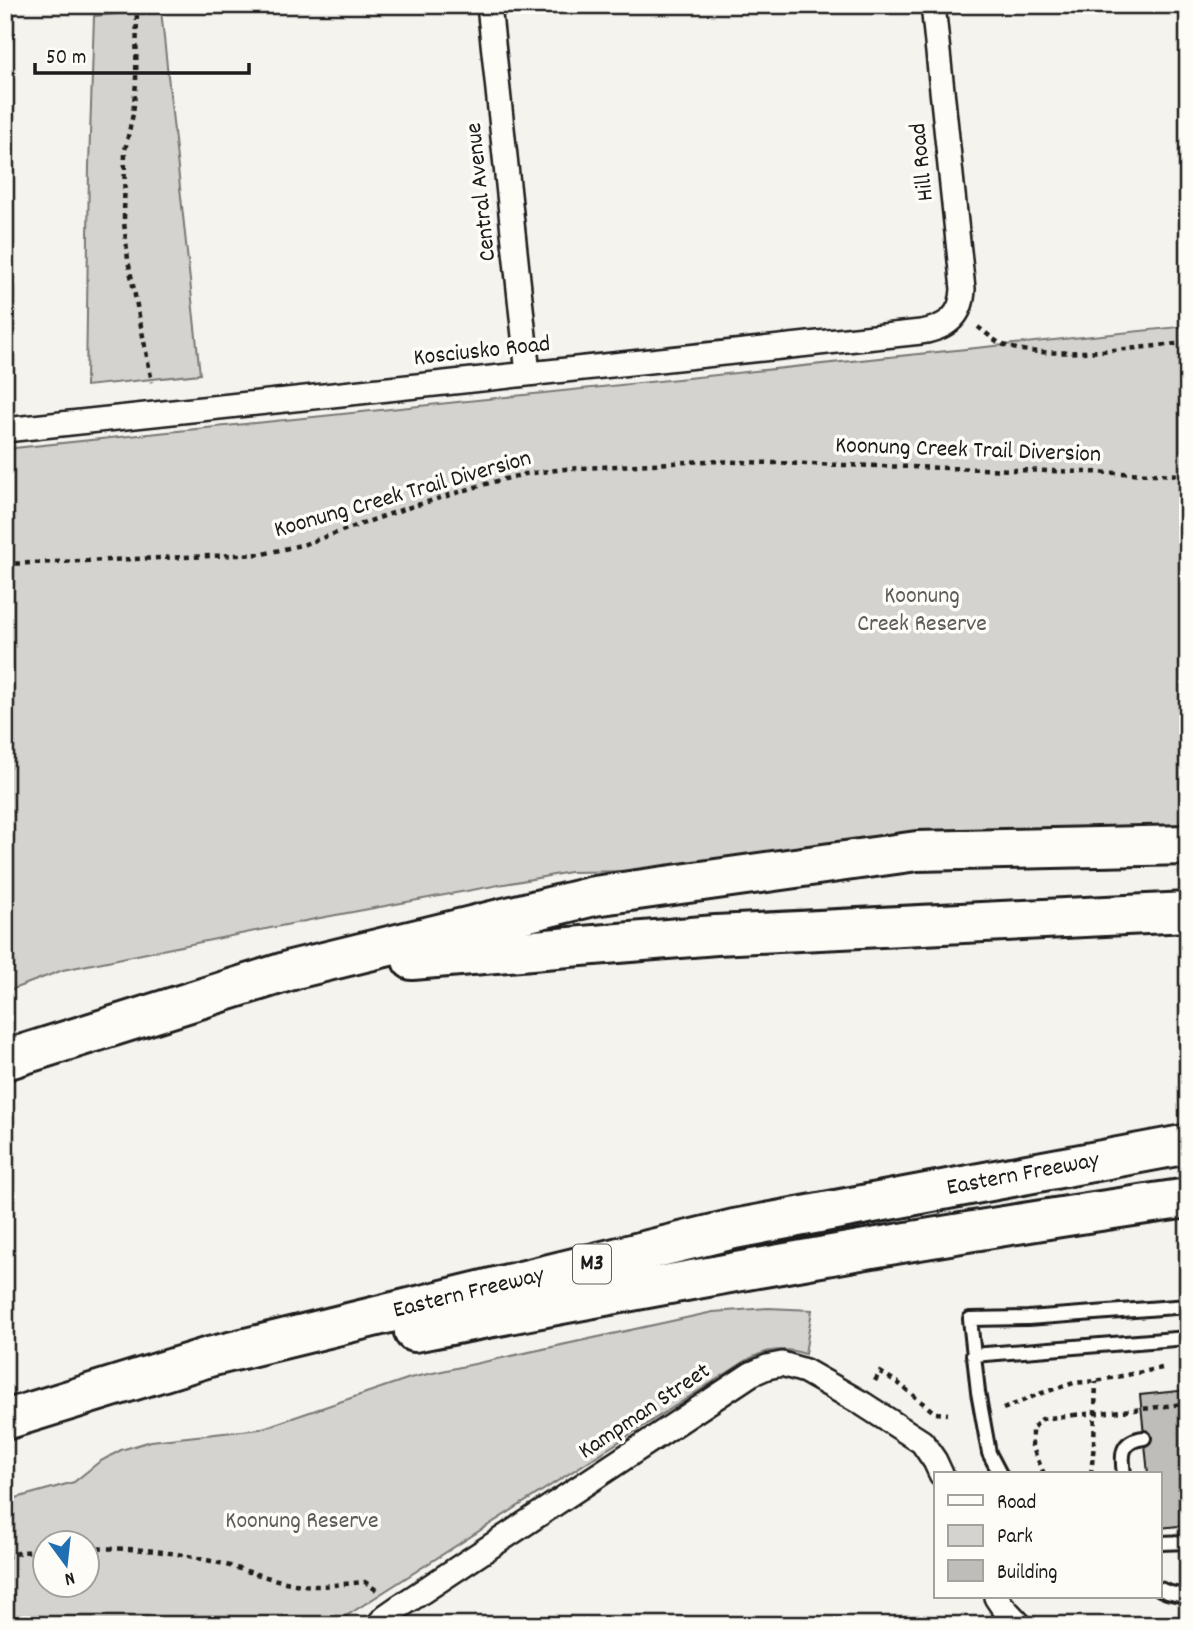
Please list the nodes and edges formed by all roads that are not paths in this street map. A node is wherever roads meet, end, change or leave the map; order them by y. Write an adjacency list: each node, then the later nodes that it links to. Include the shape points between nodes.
1 (489, 5): 4 (street, Central Avenue)
2 (933, 5): 3 (street, Hill Road, via 963,289)
3 (957, 312): 4 (street, Kosciusko Road, via 942,326 921,332)
4 (528, 373): 5 (street, Kosciusko Road)
5 (5, 430)
6 (1188, 845): 8 (highway, via 917,851 594,896)
7 (1188, 912): 8 (highway, via 716,936)
8 (295, 969): 9 (highway)
9 (5, 1060)
10 (1188, 1144): 15 (highway, Eastern Freeway / M3, via 734,1229 209,1357)
11 (1188, 1198): 16 (highway, via 719,1274 422,1331)
12 (1188, 1306): 14 (lane, via 970,1319)
13 (1188, 1338): 14 (lane)
14 (973, 1355): 19 (lane, via 989,1453)
15 (5, 1420)
16 (5, 1425)
17 (1144, 1438): 20 (lane, via 1128,1443 1123,1452)
18 (940, 1472): 27 (street, Kampman Street, via 922,1442 863,1404 805,1371 782,1364 767,1367)
19 (999, 1472)
20 (1124, 1472)
21 (1188, 1542): 22 (lane)
22 (1162, 1543)
23 (1162, 1590): 24 (lane)
24 (1188, 1597)
25 (997, 1598): 26 (street)
26 (1012, 1622)
27 (378, 1625)

